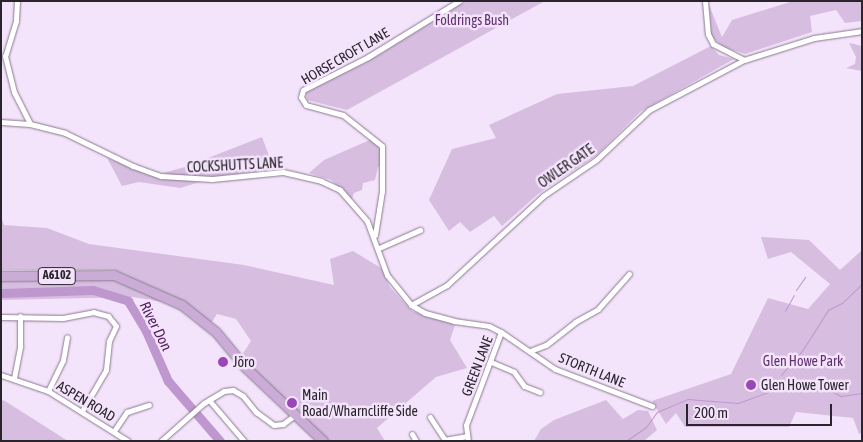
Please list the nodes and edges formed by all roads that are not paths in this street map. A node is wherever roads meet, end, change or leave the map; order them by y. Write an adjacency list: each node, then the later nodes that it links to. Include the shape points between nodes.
1 (17, 1): 7 (street, via 16,21 4,56 14,92)
2 (459, 1): 9 (street, HORSE CROFT LANE, via 368,57 303,90 301,97 306,104 343,115 382,146 382,191)
3 (705, 1): 5 (street, via 708,34 713,44)
4 (862, 30): 5 (street, OWLER GATE, via 814,38)
5 (744, 60): 13 (street, OWLER GATE, via 641,115 603,154 542,196 447,285)
6 (1, 122): 7 (street, COCKSHUTTS LANE)
7 (30, 124): 9 (street, COCKSHUTTS LANE, via 85,140 133,166 161,176 212,179 283,172 328,183 352,202)
8 (420, 230): 10 (street)
9 (375, 235): 10 (street, COCKSHUTTS LANE)
10 (379, 248): 13 (street, COCKSHUTTS LANE, via 387,275)
11 (629, 274): 18 (street, via 598,309 546,345)
12 (1, 276): 28 (main road, A6102, via 114,275 182,305 216,332 245,367)
13 (411, 305): 16 (street, GREEN LANE, via 432,315 489,326)
14 (20, 316): 15 (street); 21 (street, via 20,346); 27 (street, via 63,318 94,312 108,316 116,326 109,341 106,370)
15 (1, 317)
16 (501, 332): 18 (street, STORTH LANE); 19 (street, GREEN LANE)
17 (67, 338): 22 (street, via 63,360)
18 (530, 351): 26 (street, STORTH LANE, via 555,369)
19 (492, 362): 23 (street, via 514,372 524,386); 32 (street, GREEN LANE, via 466,425)
20 (1, 375): 21 (street, ASPEN ROAD)
21 (14, 378): 22 (street, ASPEN ROAD)
22 (48, 391): 27 (street, ASPEN ROAD)
23 (540, 392)
24 (206, 401): 28 (street, via 233,390 274,425 282,424); 35 (street); 36 (street)
25 (149, 405): 30 (street, via 127,412)
26 (652, 406)
27 (82, 411): 30 (street, ASPEN ROAD)
28 (295, 415): 37 (main road, A6102)
29 (430, 417): 33 (street)
30 (114, 431): 34 (street, ASPEN ROAD)
31 (412, 434): 38 (street)
32 (467, 438): 33 (street)
33 (444, 440)
34 (128, 441)
35 (160, 441)
36 (244, 441)
37 (323, 441)
38 (416, 441)

